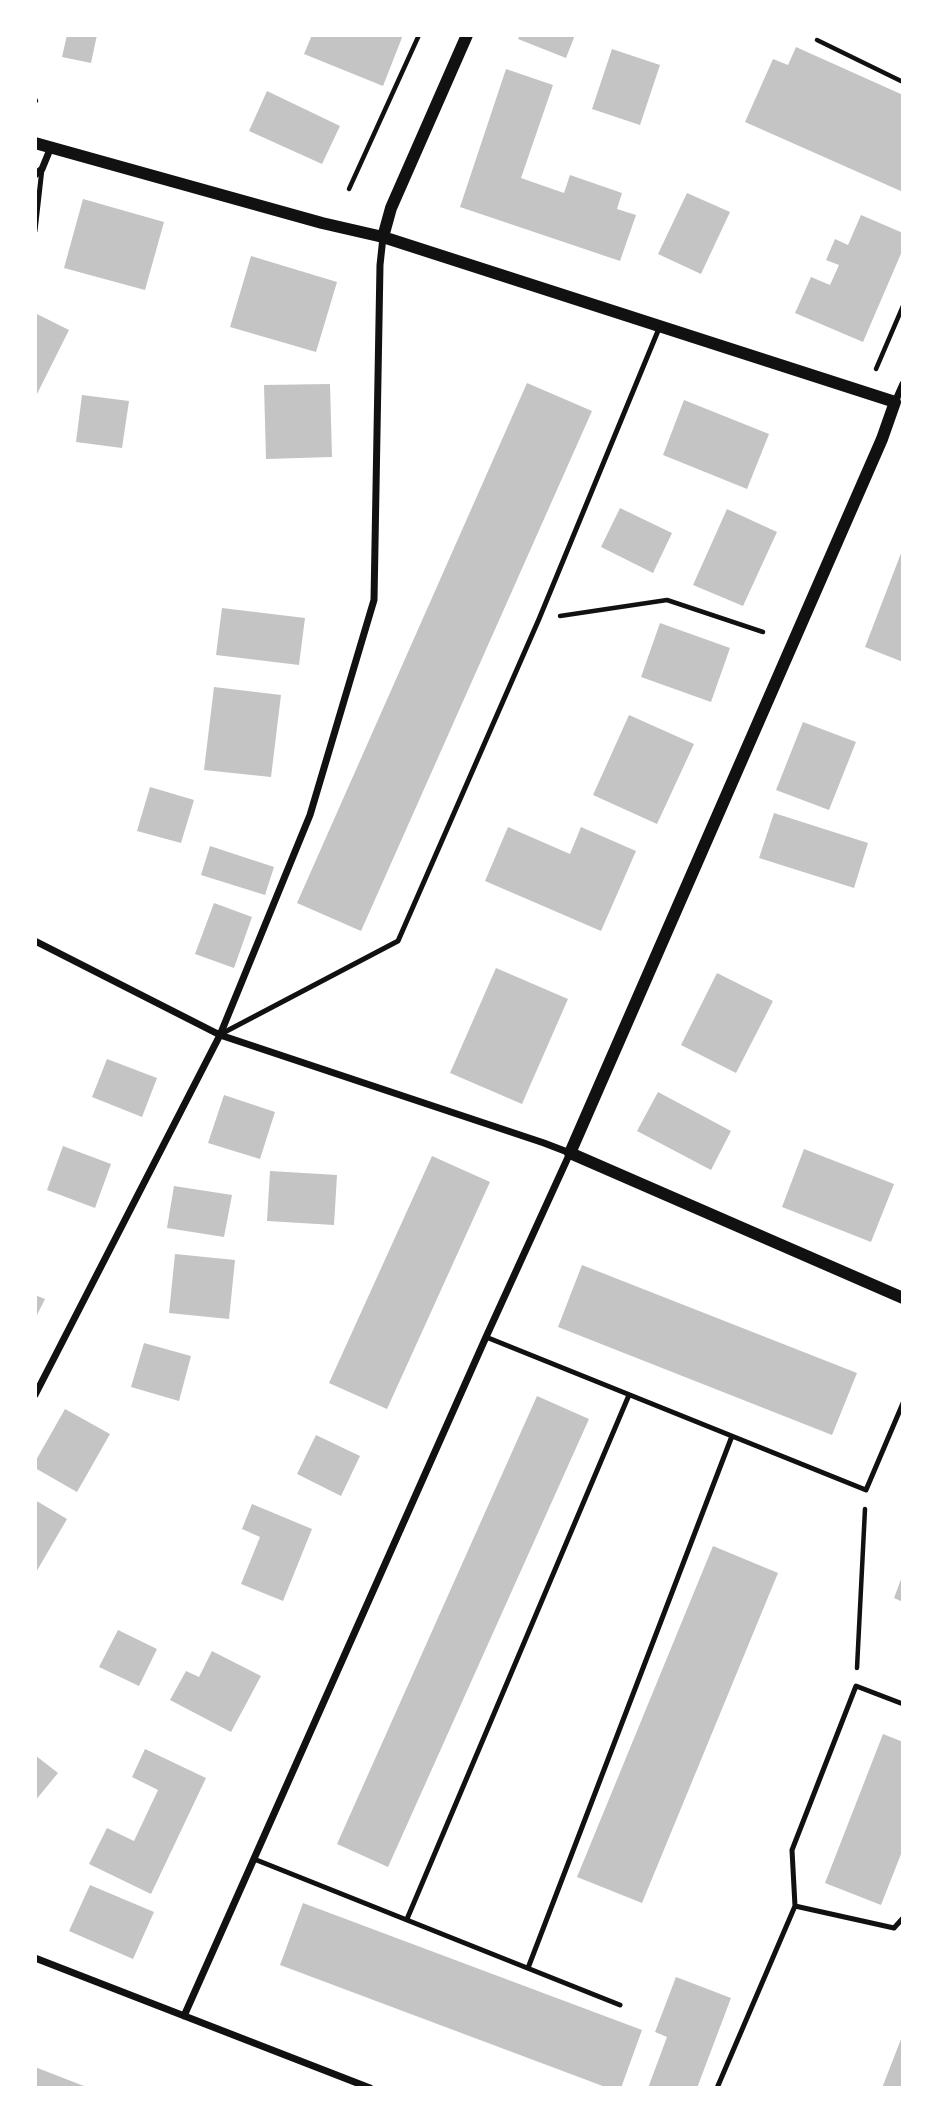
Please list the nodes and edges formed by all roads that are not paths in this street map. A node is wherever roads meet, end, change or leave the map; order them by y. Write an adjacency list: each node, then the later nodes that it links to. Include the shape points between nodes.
1 (467, 35): 7 (street, via 391,208)
2 (35, 143): 3 (street)
3 (51, 148): 4 (street); 7 (street)
4 (42, 169): 5 (street); 6 (lane)
5 (35, 175)
6 (35, 231)
7 (383, 237): 8 (street); 12 (street, via 374,600 310,815)
8 (660, 326): 10 (street); 12 (lane, via 539,619 398,941)
9 (903, 384): 10 (street)
10 (895, 402): 13 (street, via 883,439)
11 (35, 941): 12 (street)
12 (220, 1035): 13 (street); 16 (street)
13 (570, 1153): 14 (street); 15 (street)
14 (903, 1298)
15 (486, 1337): 17 (lane); 21 (street)
16 (35, 1395)
17 (629, 1395): 19 (lane); 24 (lane)
18 (903, 1403): 19 (lane, via 866,1490)
19 (732, 1436): 26 (lane)
20 (903, 1704): 22 (lane, via 856,1686 792,1850)
21 (254, 1859): 24 (lane); 28 (street)
22 (795, 1906): 23 (lane, via 894,1928); 30 (lane)
23 (903, 1918)
24 (407, 1919): 26 (lane)
25 (35, 1958): 28 (street)
26 (528, 1968): 27 (lane)
27 (620, 2005)
28 (184, 2016): 29 (street)
29 (370, 2088)
30 (717, 2088)

